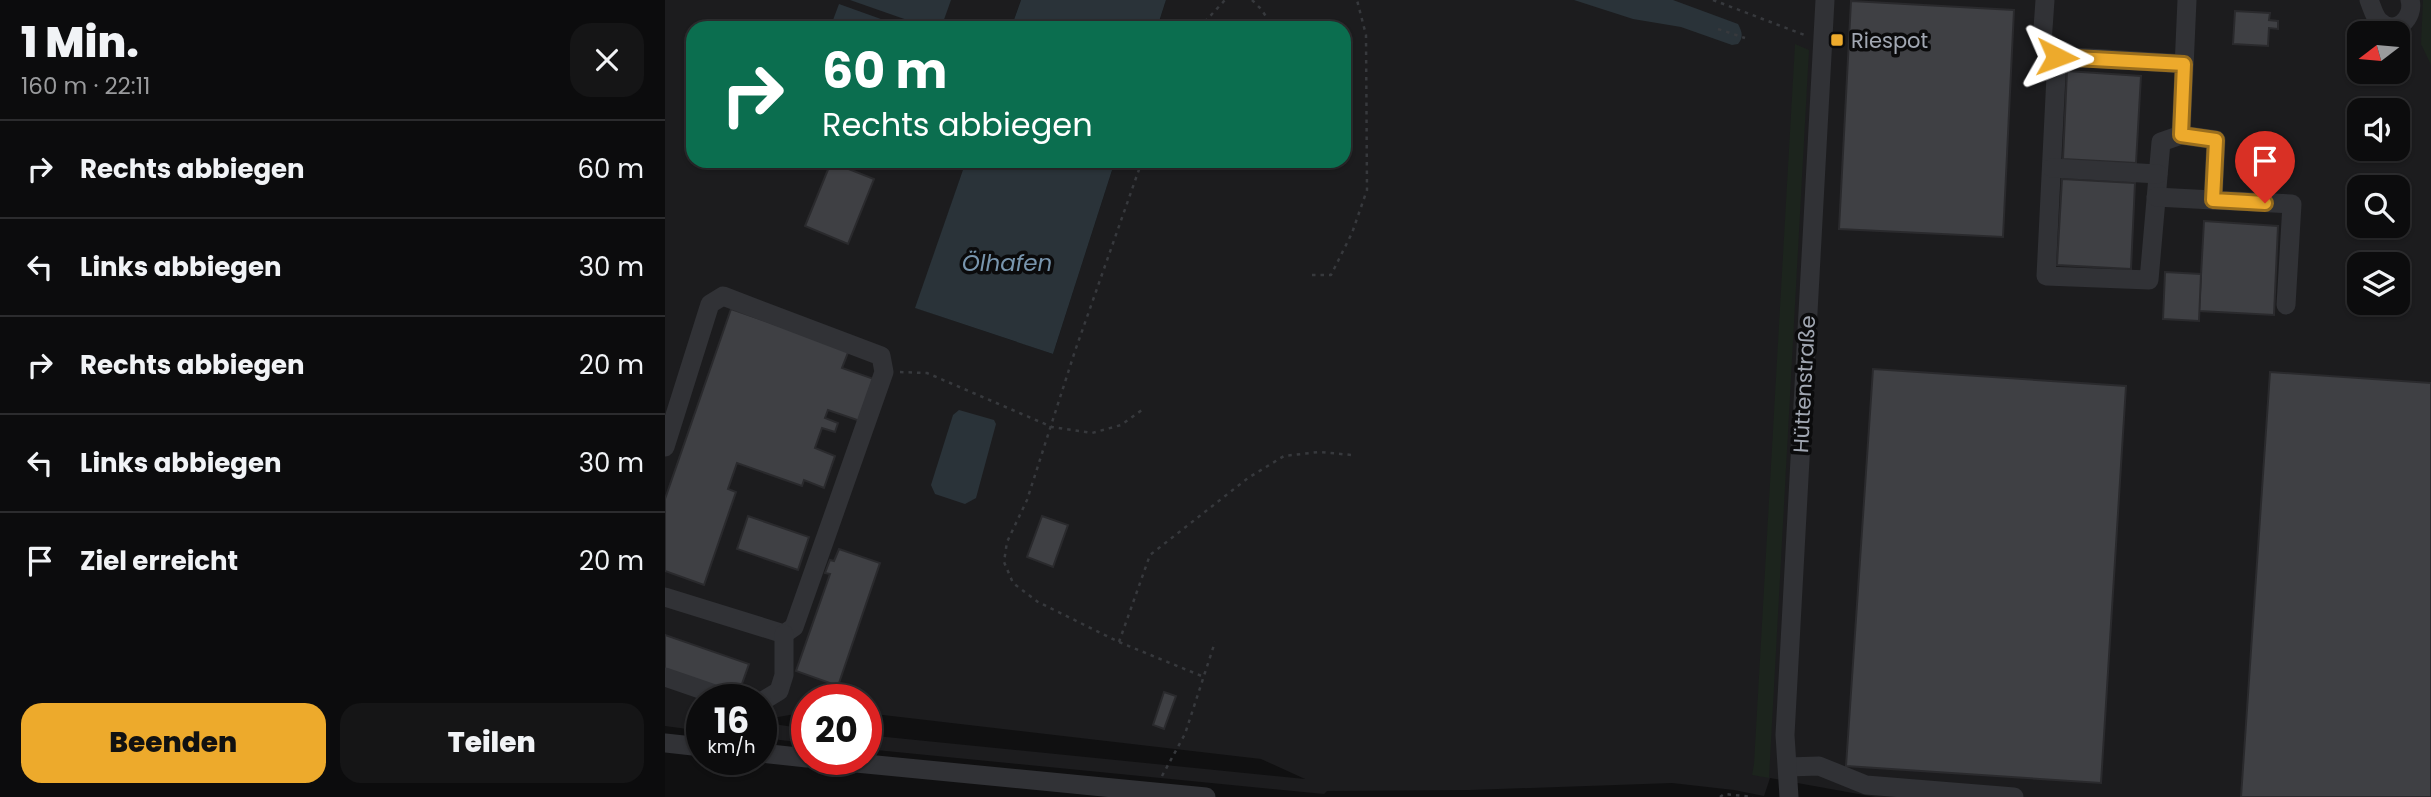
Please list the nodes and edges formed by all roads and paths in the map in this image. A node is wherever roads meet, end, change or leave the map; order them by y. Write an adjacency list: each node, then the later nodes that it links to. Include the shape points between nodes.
1 (1225, 0): 10 (path)
2 (1252, 0): 11 (path)
3 (1357, 0): 23 (path, via 1366,35 1367,190 1331,275)
4 (1713, 0): 14 (path)
5 (1825, 0): 14 (street, Hüttenstraße)
6 (2045, 0): 15 (street, via 2042,43)
7 (2187, 0): 16 (street)
8 (2369, 0): 9 (street, via 2380,22 2391,27 2407,20)
9 (2410, 0)
10 (1206, 21)
11 (1269, 21)
12 (1719, 29): 13 (path)
13 (1745, 38)
14 (1823, 42): 41 (street, Hüttenstraße, via 1787,687)
15 (2057, 57): 16 (street); 19 (street)
16 (2184, 64): 17 (street)
17 (2181, 135): 20 (street, via 2161,142); 22 (street, via 2216,140)
18 (1140, 168): 27 (path)
19 (2052, 168): 20 (street); 21 (street, via 2046,276 2149,281)
20 (2158, 174): 21 (street)
21 (2156, 197): 22 (street)
22 (2213, 200): 24 (street, via 2292,204)
23 (1312, 275)
24 (2286, 305)
25 (884, 372): 27 (path, via 927,373); 28 (street, via 881,356 723,296 710,304); 31 (street, via 794,626)
26 (1142, 410): 27 (path, via 1121,425 1092,433)
27 (1052, 427): 32 (path, via 1007,542 1004,562 1013,583 1038,602)
28 (665, 447)
29 (1352, 455): 32 (path, via 1284,456 1248,478 1150,555)
30 (665, 597): 31 (street)
31 (784, 634): 37 (street, via 784,676)
32 (1119, 642): 35 (path)
33 (1215, 642): 35 (path)
34 (665, 677): 36 (street)
35 (1203, 677): 42 (path, via 1185,734)
36 (686, 684)
37 (777, 692)
38 (665, 743): 39 (street)
39 (686, 745)
40 (882, 766): 42 (street)
41 (1788, 767): 46 (street, Hüttenstraße); 47 (street, Hüttenstraße); 48 (street, via 1819,766 1866,785)
42 (1154, 792): 43 (street)
43 (1206, 797)
44 (1720, 797): 45 (path)
45 (1753, 797)
46 (1776, 797)
47 (1789, 797)
48 (2014, 797)

